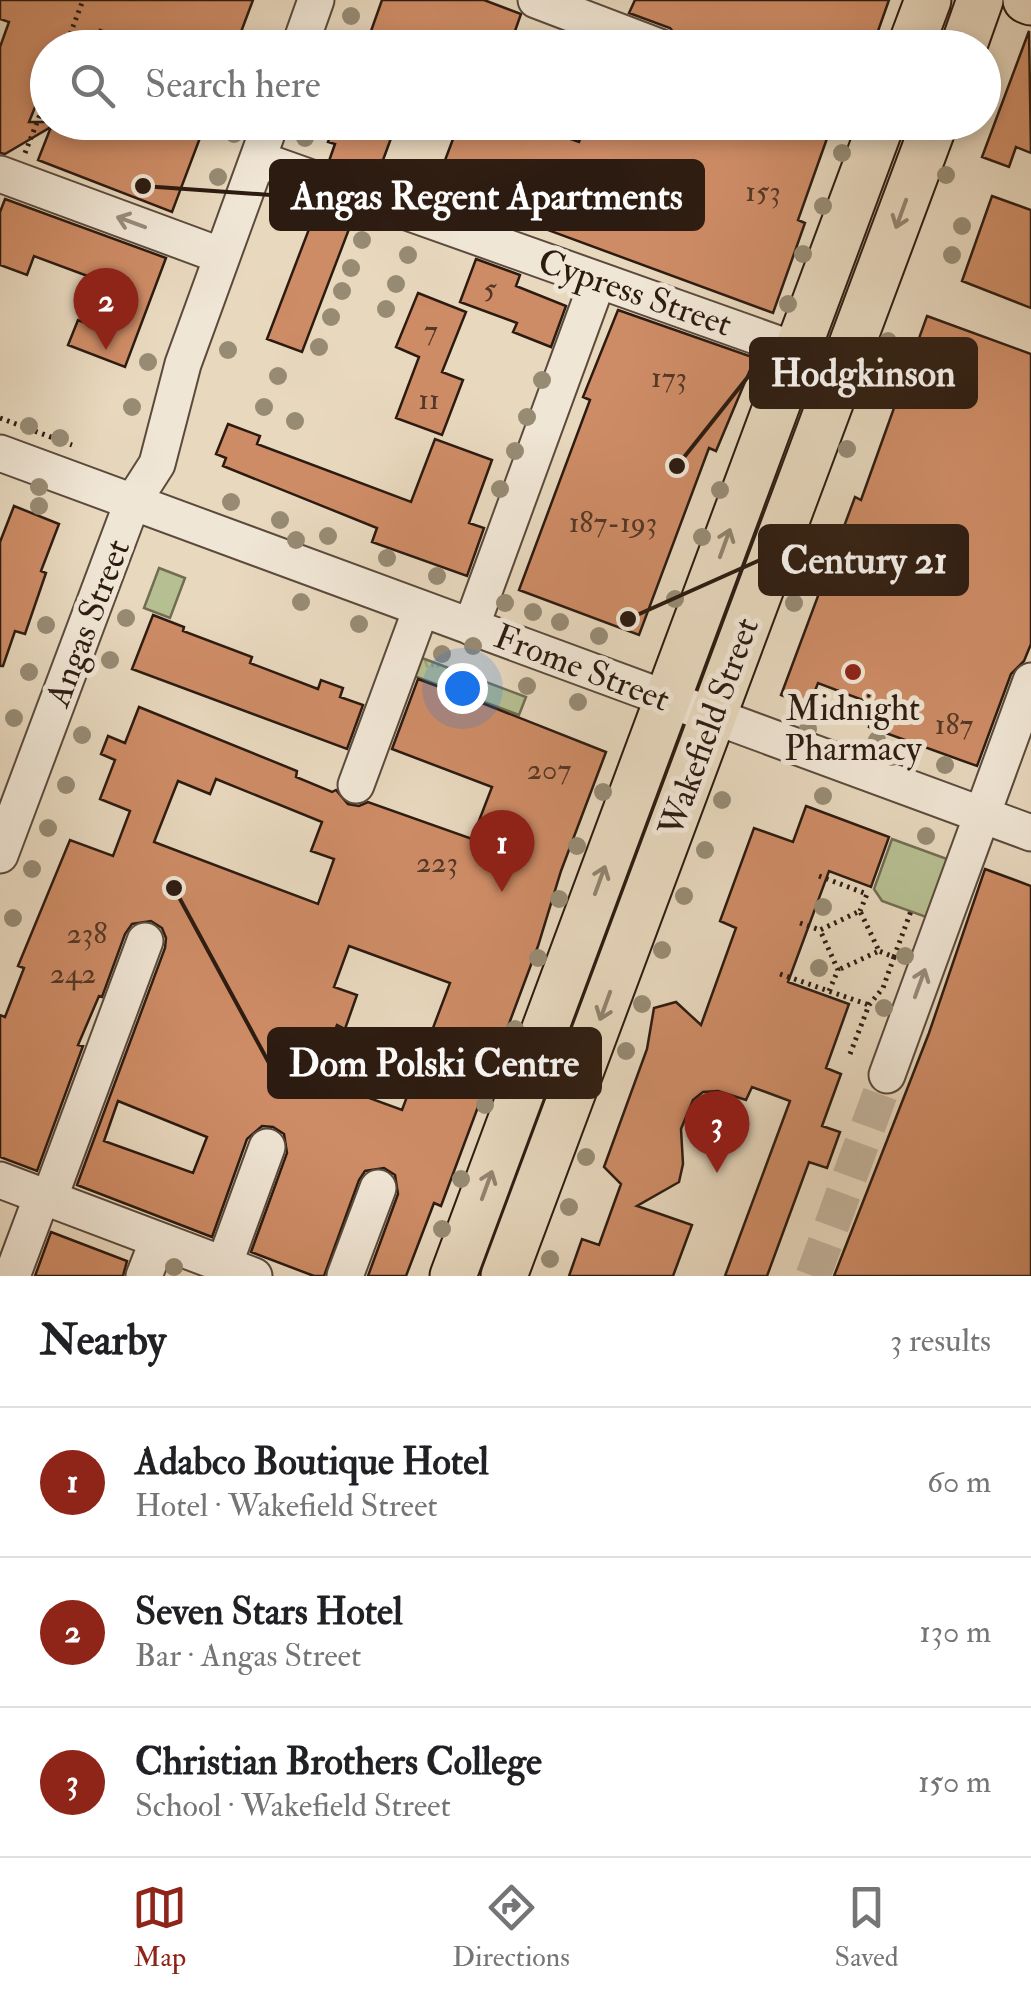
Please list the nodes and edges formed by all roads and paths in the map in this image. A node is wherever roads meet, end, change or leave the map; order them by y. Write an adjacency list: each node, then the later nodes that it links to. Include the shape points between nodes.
1 (83, 0): 6 (path)
2 (316, 0): 7 (street)
3 (536, 0): 8 (street)
4 (928, 0): 9 (main road)
5 (980, 0): 10 (main road)
6 (72, 30)
7 (305, 30)
8 (615, 30)
9 (917, 30)
10 (969, 30)
11 (30, 130): 16 (path)
12 (265, 140): 15 (street, Angas Street)
13 (869, 140): 19 (main road, Wakefield Street)
14 (928, 140): 20 (main road, Wakefield Street, one-way to 20)
15 (258, 159): 17 (street, Angas Street); 18 (street, Cypress Street)
16 (10, 170): 17 (street, one-way to 16)
17 (222, 256): 22 (street, Angas Street, via 183,364 157,464)
18 (598, 280): 19 (street, Cypress Street); 24 (street)
19 (796, 350): 20 (street, Cypress Street); 26 (main road, Wakefield Street, one-way to 19)
20 (843, 367): 27 (main road, Wakefield Street)
21 (0, 454): 22 (street, Frome Street)
22 (132, 503): 23 (street, Frome Street); 31 (street, Angas Street)
23 (420, 609): 24 (street, Frome Street); 28 (street)
24 (471, 627): 26 (street, Frome Street)
25 (1031, 681): 29 (street)
26 (667, 700): 27 (street, Frome Street); 46 (main road, Wakefield Street, one-way to 26)
27 (713, 718): 29 (street, Frome Street); 48 (main road, Wakefield Street, one-way to 48)
28 (356, 784)
29 (981, 815): 30 (street, Frome Street); 45 (street, one-way to 29)
30 (1031, 833)
31 (0, 855)
32 (818, 876): 33 (path, via 867,894)
33 (860, 911): 36 (path); 38 (path)
34 (911, 911): 39 (path)
35 (800, 923): 36 (path)
36 (820, 930): 40 (path)
37 (145, 940): 51 (street)
38 (879, 951): 39 (path); 40 (path)
39 (894, 957): 43 (path)
40 (838, 970): 42 (path)
41 (780, 974): 42 (path)
42 (829, 991): 43 (path)
43 (869, 1005): 44 (path)
44 (850, 1054)
45 (886, 1074)
46 (505, 1137): 48 (main road); 57 (main road, Wakefield Street, one-way to 46)
47 (267, 1147): 53 (street)
48 (550, 1154): 58 (main road, Wakefield Street)
49 (0, 1180): 51 (street)
50 (378, 1188): 56 (street)
51 (46, 1198): 52 (street); 54 (street)
52 (158, 1240): 53 (street); 55 (street)
53 (239, 1270)
54 (12, 1276)
55 (144, 1276)
56 (345, 1276)
57 (453, 1276)
58 (504, 1276)

